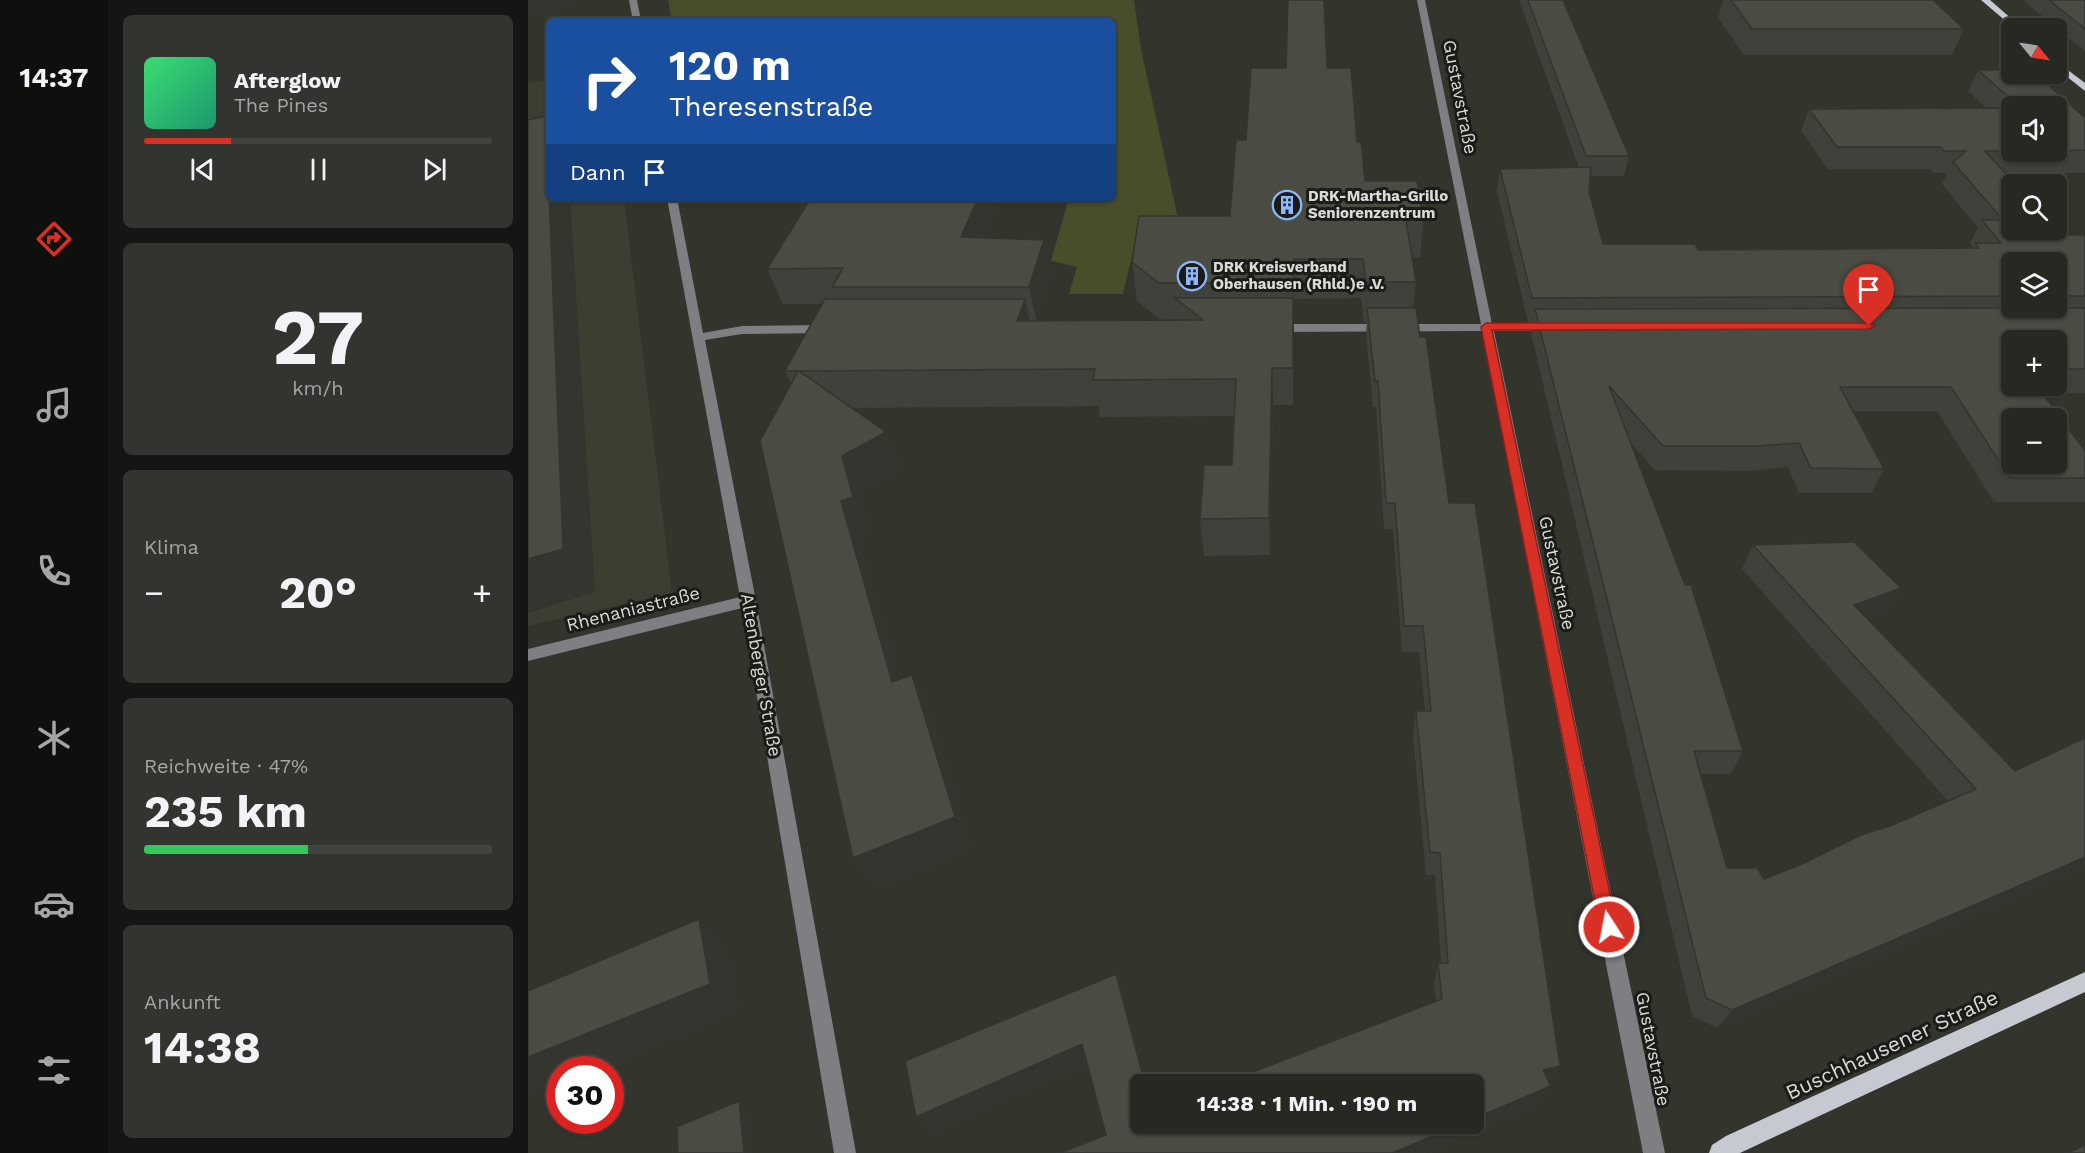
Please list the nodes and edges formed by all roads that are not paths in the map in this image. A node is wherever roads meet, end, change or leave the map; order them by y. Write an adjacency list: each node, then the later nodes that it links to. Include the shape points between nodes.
1 (633, 0): 4 (street)
2 (1421, 0): 9 (street, Gustavstraße)
3 (1985, 0): 5 (main road)
4 (636, 18)
5 (2006, 18)
6 (2067, 72): 7 (main road)
7 (2085, 88)
8 (673, 201): 13 (street, Altenberger Straße)
9 (1486, 327): 10 (street); 11 (street); 18 (street, Gustavstraße)
10 (1558, 327)
11 (1258, 328)
12 (838, 329): 13 (street, via 742,330)
13 (699, 337): 14 (street, Altenberger Straße)
14 (748, 601): 15 (street, Rhenaniastraße); 17 (street, Altenberger Straße)
15 (528, 655)
16 (2085, 982): 19 (main road, Buschhausener Straße)
17 (845, 1153)
18 (1654, 1153)
19 (1720, 1153)

